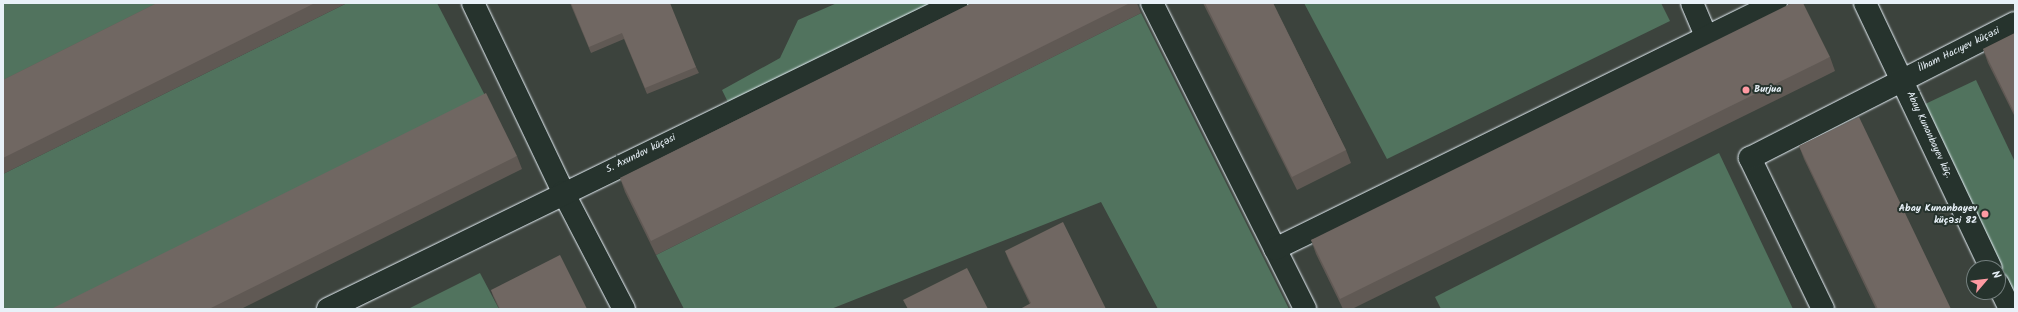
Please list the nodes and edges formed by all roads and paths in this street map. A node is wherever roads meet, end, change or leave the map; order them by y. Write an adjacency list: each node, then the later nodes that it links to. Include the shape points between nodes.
1 (473, 3): 10 (street)
2 (956, 3): 10 (street, S. Axundov küçəsi)
3 (1152, 3): 11 (street)
4 (1692, 3): 8 (street)
5 (1776, 3): 8 (street)
6 (1865, 3): 9 (street, Abay Kunanbayev küç.)
7 (2015, 23): 9 (street, İlham Hacıyev küçəsi)
8 (1708, 38): 11 (street)
9 (1902, 78): 12 (street, Abay Kunanbayev küç.); 16 (street, İlham Hacıyev küçəsi, via 1750,158)
10 (563, 192): 13 (street, S. Axundov küçəsi); 14 (street)
11 (1275, 249): 15 (street)
12 (1987, 260)
13 (328, 309)
14 (624, 309)
15 (1305, 309)
16 (1823, 309)

